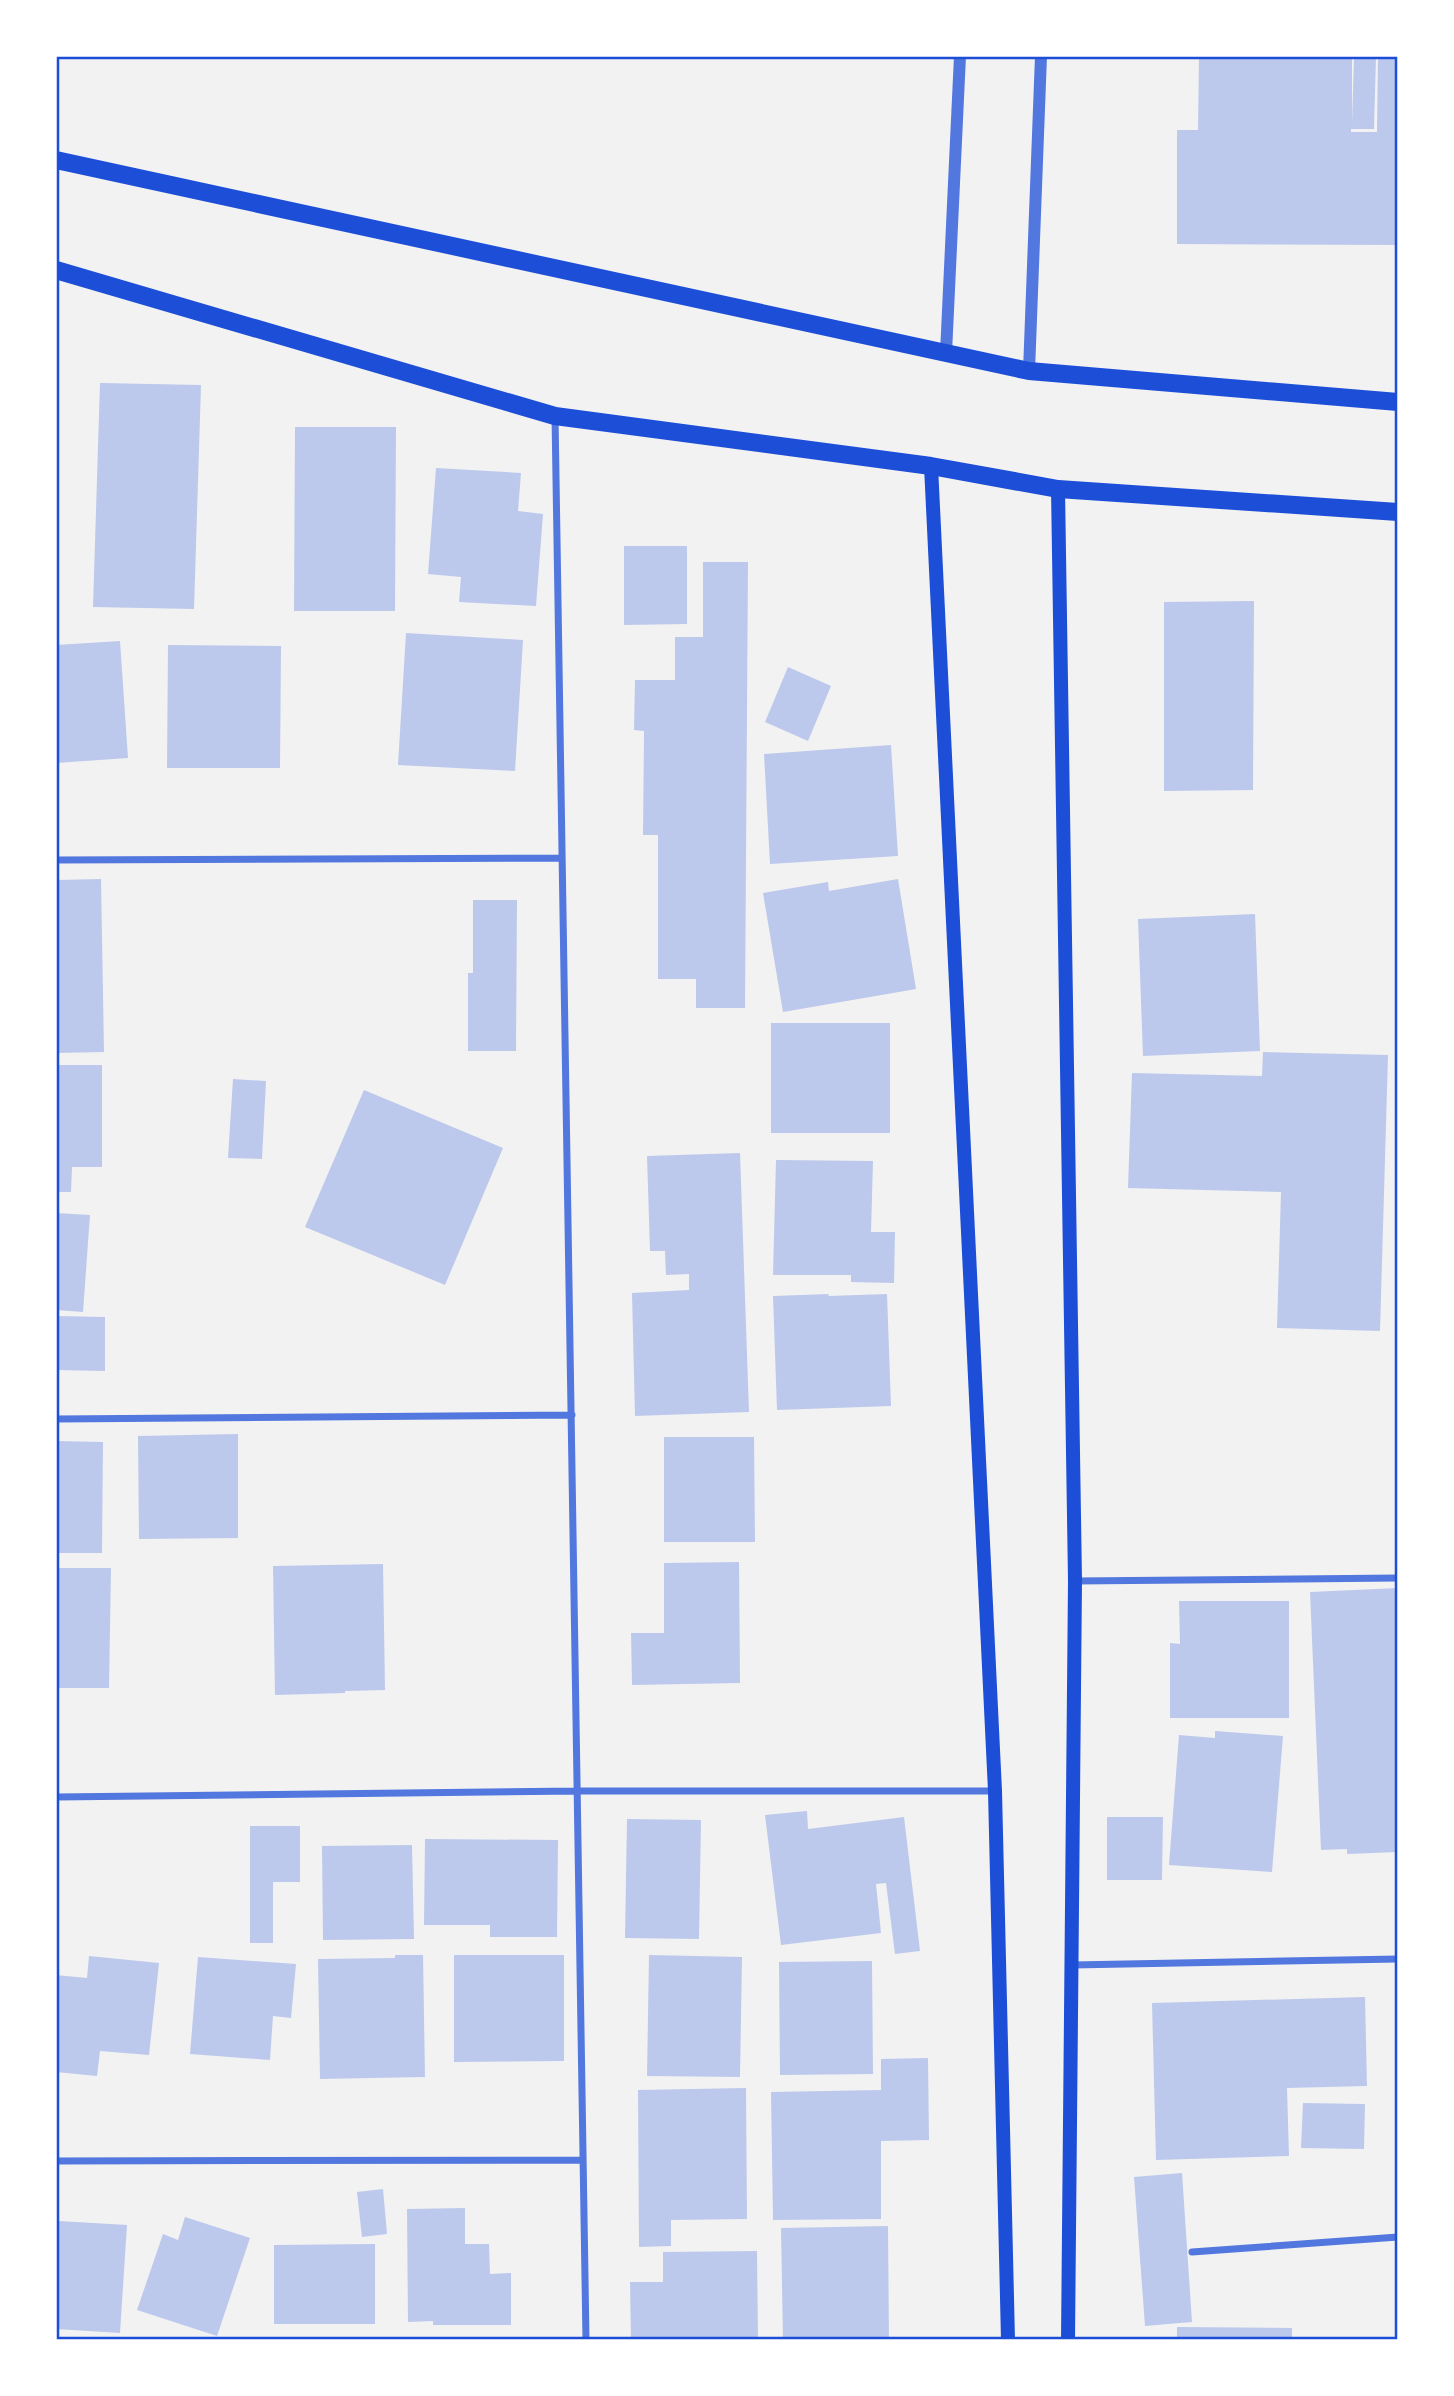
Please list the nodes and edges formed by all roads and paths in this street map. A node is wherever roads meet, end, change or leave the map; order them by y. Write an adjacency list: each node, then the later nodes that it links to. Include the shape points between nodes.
1 (960, 56): 5 (street)
2 (1041, 56): 6 (street)
3 (56, 160): 5 (main road)
4 (56, 270): 8 (main road)
5 (946, 353): 6 (main road)
6 (1029, 371): 7 (main road)
7 (1398, 401)
8 (555, 416): 9 (main road); 12 (street)
9 (931, 466): 10 (main road); 19 (main road)
10 (1058, 489): 11 (main road); 17 (main road)
11 (1398, 512)
12 (562, 858): 13 (street); 14 (street)
13 (56, 860)
14 (572, 1415): 15 (street); 18 (street)
15 (56, 1419)
16 (1398, 1578): 17 (street)
17 (1075, 1581): 22 (main road)
18 (578, 1791): 19 (street); 20 (street); 23 (street)
19 (995, 1791): 28 (main road)
20 (56, 1797)
21 (1398, 1959): 22 (street)
22 (1072, 1965): 29 (main road)
23 (583, 2160): 24 (street); 27 (street)
24 (56, 2161)
25 (1398, 2237): 26 (street)
26 (1192, 2252)
27 (586, 2340)
28 (1008, 2340)
29 (1068, 2340)

